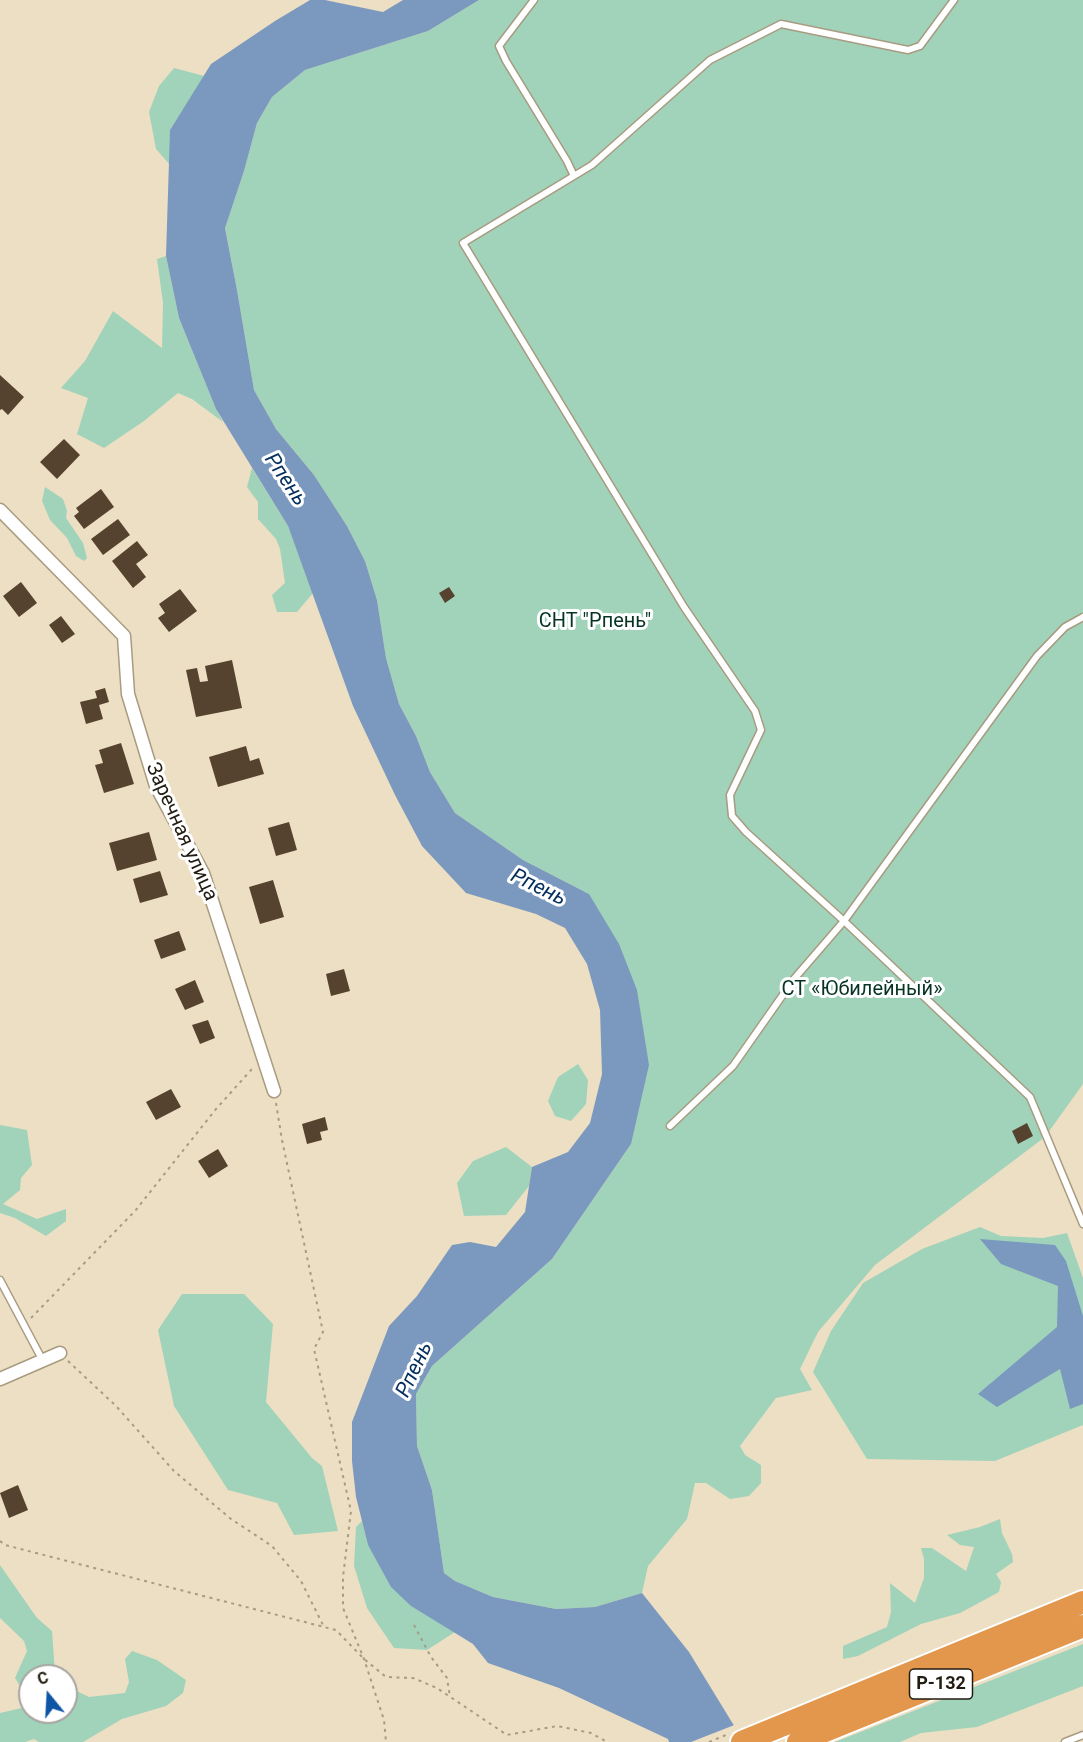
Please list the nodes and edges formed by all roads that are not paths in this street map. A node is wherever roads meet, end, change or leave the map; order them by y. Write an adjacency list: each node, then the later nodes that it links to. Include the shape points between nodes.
1 (534, 0): 3 (lane, via 499,46)
2 (954, 0): 3 (lane, via 920,46 908,50 781,24 710,60 592,165)
3 (574, 176): 6 (lane, via 463,243 684,607 755,711 760,730 730,795 732,816)
4 (0, 510): 7 (street, Заречная улица, via 124,636 128,694 156,786 203,873)
5 (1083, 617): 6 (lane, via 1065,627 1037,656)
6 (844, 921): 8 (lane, via 794,979 733,1066); 9 (lane, via 1030,1097)
7 (274, 1091)
8 (670, 1126)
9 (1083, 1224)
10 (0, 1280): 12 (lane)
11 (60, 1353): 12 (street)
12 (43, 1360): 13 (street)
13 (0, 1379)
14 (1083, 1602): 17 (highway, Р-132)
15 (1083, 1626): 18 (highway, Р-132)
16 (1083, 1735): 19 (lane)
17 (742, 1742)
18 (798, 1742)
19 (1065, 1742)

